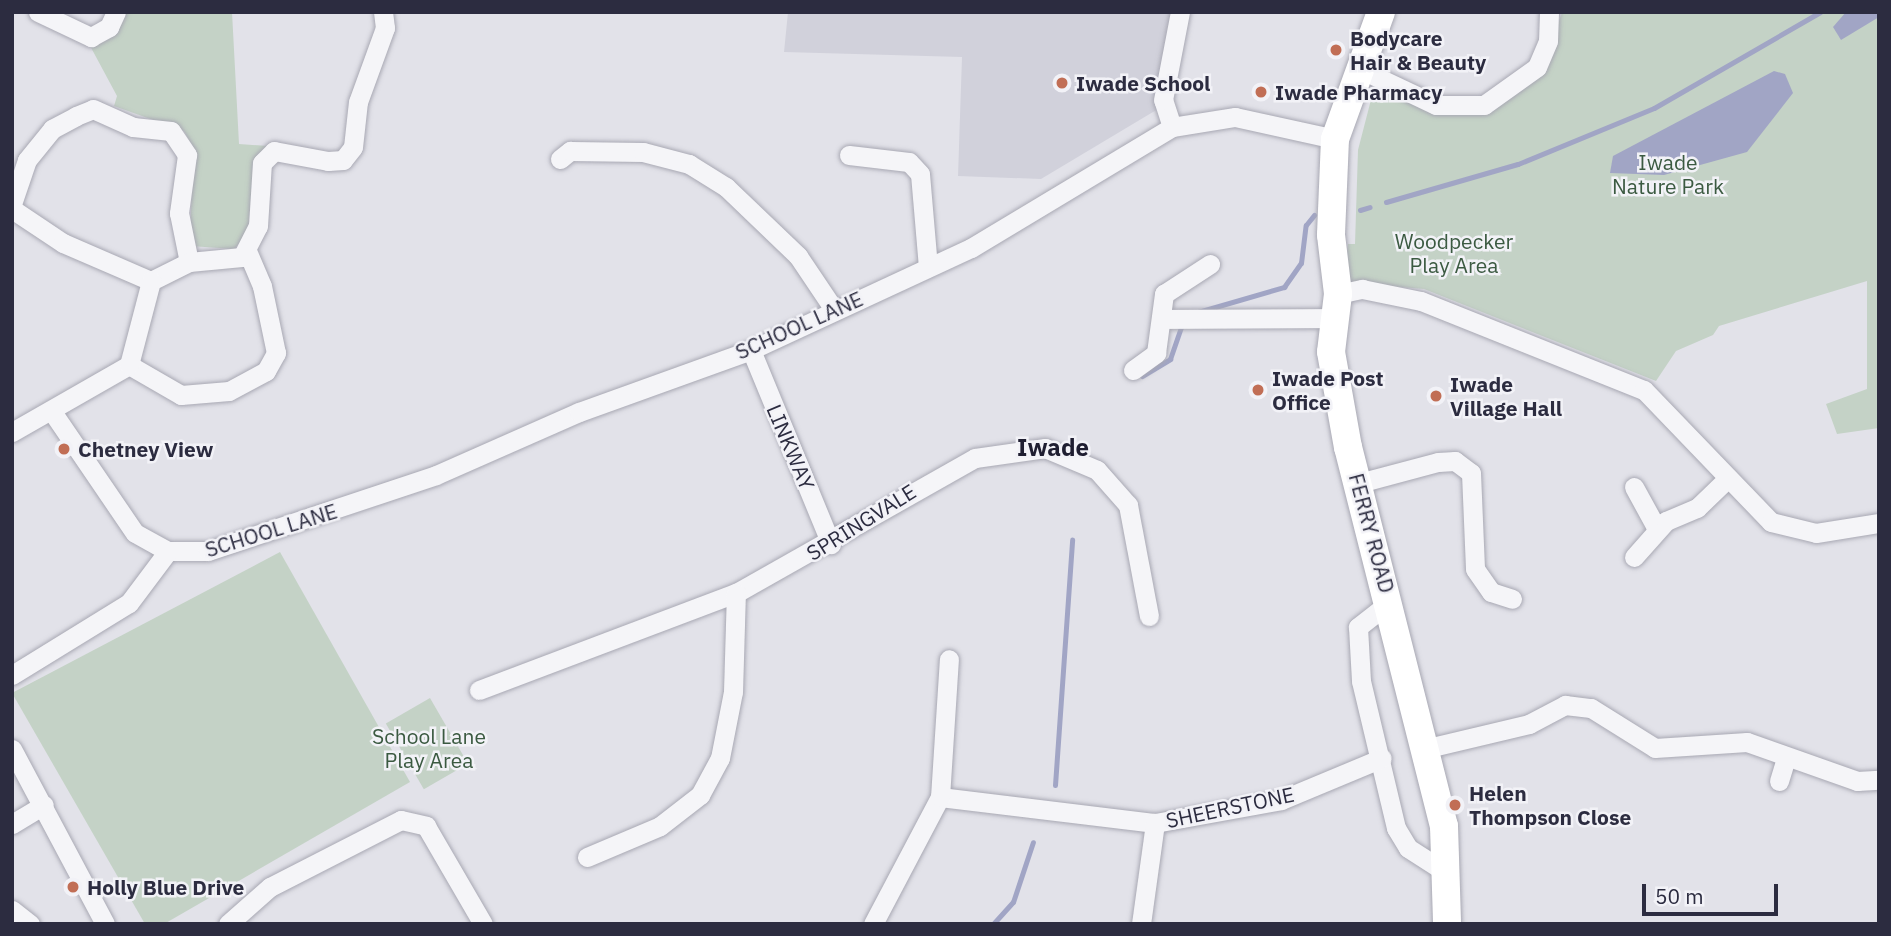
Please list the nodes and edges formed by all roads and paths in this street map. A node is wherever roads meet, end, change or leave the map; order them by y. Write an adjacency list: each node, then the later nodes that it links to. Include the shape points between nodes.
1 (38, 12): 2 (street, via 91,37 109,27)
2 (116, 12)
3 (383, 12): 13 (street, via 385,27 358,102 353,148 343,160 328,161 274,151 262,163 258,226)
4 (1180, 12): 8 (street, via 1163,100)
5 (1381, 12): 7 (street, FERRY ROAD)
6 (1549, 12): 7 (street, via 1548,41 1537,67 1484,105 1436,105)
7 (1362, 70): 9 (street, FERRY ROAD)
8 (1172, 127): 9 (street, SCHOOL LANE, via 1235,117); 16 (street, SCHOOL LANE, via 971,248)
9 (1335, 139): 18 (street, FERRY ROAD, via 1331,235)
10 (849, 155): 16 (street, via 909,162 920,174)
11 (560, 159): 19 (street, via 570,151 643,152 689,164 726,187 798,256)
12 (12, 207): 14 (street, via 27,160 52,129 76,116 93,109 133,127 171,131 187,155 179,213); 17 (street, via 63,243)
13 (248, 253): 14 (street); 22 (street, via 262,286 276,353 266,371 229,391 181,395)
14 (189, 262): 17 (street)
15 (1210, 264): 20 (street, via 1164,294)
16 (928, 267): 19 (street, SCHOOL LANE)
17 (151, 281): 22 (street)
18 (1337, 306): 20 (street); 26 (street, via 1362,289 1421,301 1644,390); 27 (street, FERRY ROAD, via 1333,372)
19 (833, 308): 21 (street, SCHOOL LANE)
20 (1178, 319): 23 (street, via 1156,353)
21 (751, 350): 31 (street, LINKWAY); 32 (street, SCHOOL LANE, via 290,527 208,551)
22 (129, 365): 24 (street)
23 (1133, 370)
24 (53, 413): 25 (street); 32 (street, via 126,524)
25 (12, 432)
26 (1726, 480): 29 (street, via 1771,522 1786,527 1816,533); 30 (street, via 1697,508)
27 (1360, 483): 35 (street, via 1438,461 1455,461 1471,473 1475,569 1491,592); 36 (street, FERRY ROAD)
28 (1634, 487): 30 (street)
29 (1874, 523)
30 (1657, 529): 33 (street)
31 (831, 544): 34 (street, SPRINGVALE); 37 (street, SPRINGVALE, via 975,458 1045,448 1097,470 1128,505)
32 (168, 551): 39 (street, via 129,603)
33 (1634, 557)
34 (736, 593): 40 (street, SPRINGVALE); 51 (street, via 733,692 720,758 700,795 660,827)
35 (1512, 598)
36 (1390, 602): 41 (street, FERRY ROAD); 43 (street, via 1358,627 1355,649)
37 (1149, 616)
38 (949, 660): 47 (street)
39 (12, 675)
40 (479, 690)
41 (1428, 748): 44 (street, via 1529,724 1565,705 1591,708 1655,748 1747,742); 52 (street, FERRY ROAD, via 1444,826)
42 (12, 749): 48 (street)
43 (1382, 758): 49 (street, SHEERSTONE, via 1281,800); 52 (street, via 1396,828 1408,848)
44 (1786, 758): 45 (street, via 1857,781); 46 (street)
45 (1879, 780)
46 (1779, 781)
47 (940, 797): 49 (street, SHEERSTONE); 58 (street)
48 (44, 805): 50 (street); 55 (street)
49 (1155, 823): 59 (street, SHEERSTONE)
50 (12, 824)
51 (587, 857)
52 (1444, 871): 60 (street, FERRY ROAD)
53 (12, 910): 54 (street)
54 (30, 924)
55 (106, 924)
56 (228, 924): 57 (street, via 270,887 401,820 426,826)
57 (483, 924)
58 (873, 924)
59 (1141, 924)
60 (1447, 924)

